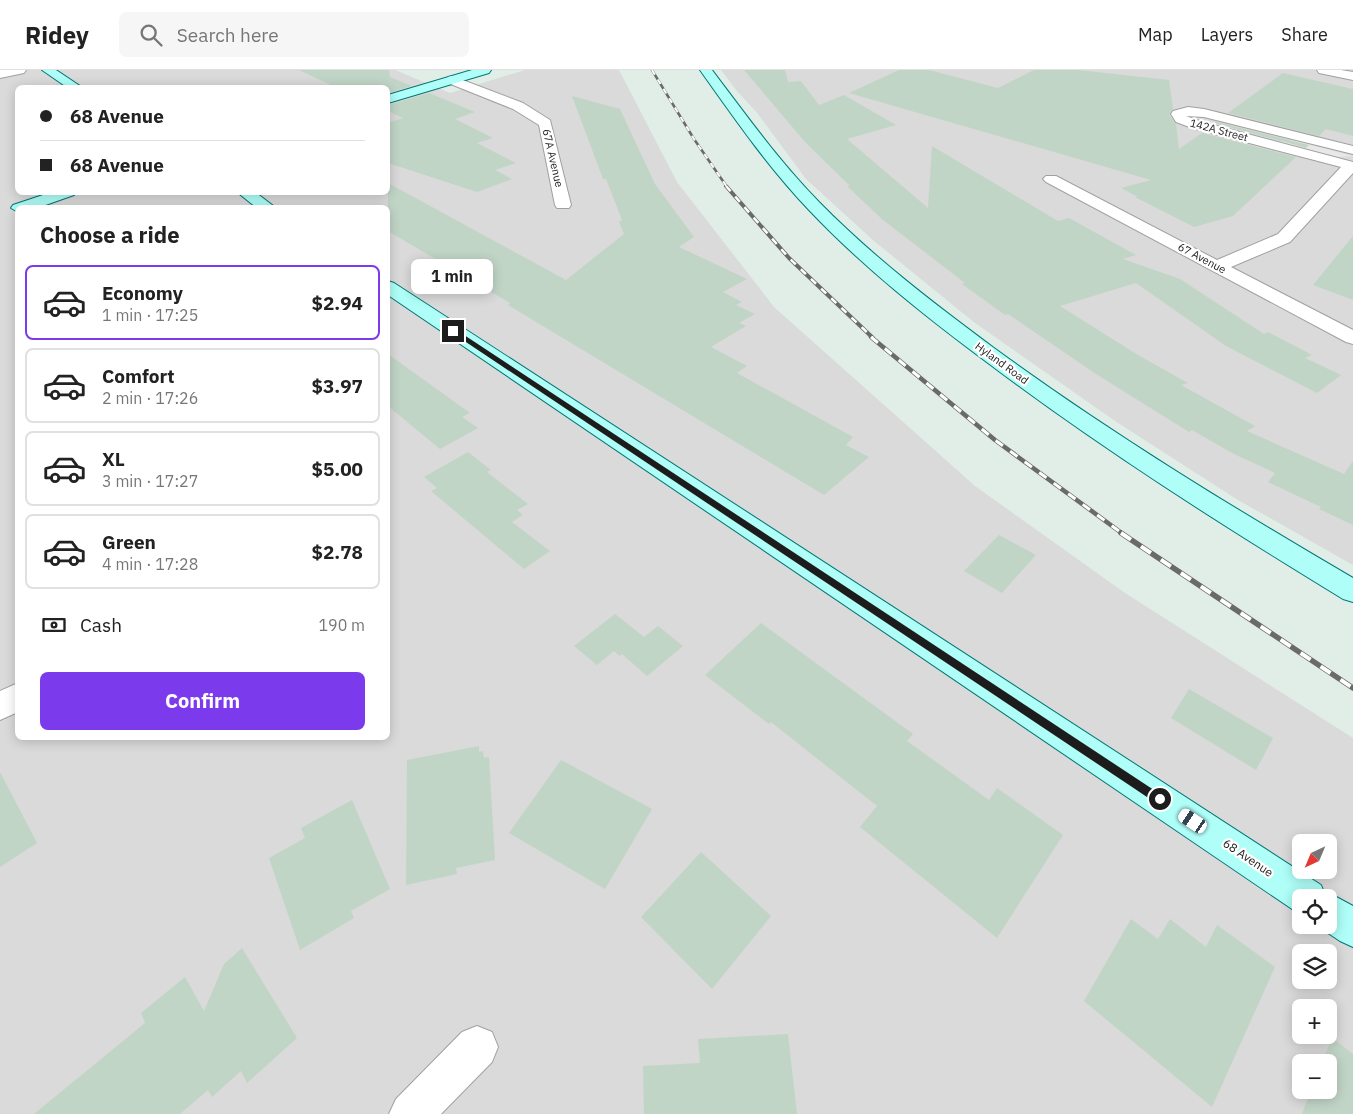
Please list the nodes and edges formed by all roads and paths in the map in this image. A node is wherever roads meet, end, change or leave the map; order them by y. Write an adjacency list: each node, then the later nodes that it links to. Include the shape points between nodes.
1 (20, 70): 6 (street)
2 (48, 70): 9 (street)
3 (485, 70): 8 (street)
4 (706, 70): 23 (street, Hyland Road, via 790,180 836,228 918,300 1088,425 1209,504)
5 (1323, 70): 7 (street)
6 (0, 74)
7 (1353, 76)
8 (452, 80): 10 (street); 17 (street, 67A Avenue, via 518,106 545,123)
9 (72, 85)
10 (390, 97)
11 (1352, 161): 11 (street, 142A Street, via 1204,113 1188,111 1178,114 1192,124); 20 (street, via 1284,238)
12 (1051, 179): 20 (street, 67 Avenue)
13 (59, 195): 15 (street)
14 (248, 195): 16 (street)
15 (28, 205)
16 (264, 205)
17 (564, 205)
18 (15, 209): 19 (street)
19 (0, 213)
20 (1217, 266): 22 (street, 67 Avenue)
21 (390, 288): 26 (street, 68 Avenue)
22 (1353, 338)
23 (1353, 591)
24 (15, 698): 25 (street)
25 (0, 706)
26 (1294, 889)
27 (1337, 917): 28 (street)
28 (1353, 928)
29 (477, 1047): 30 (street)
30 (411, 1114)

